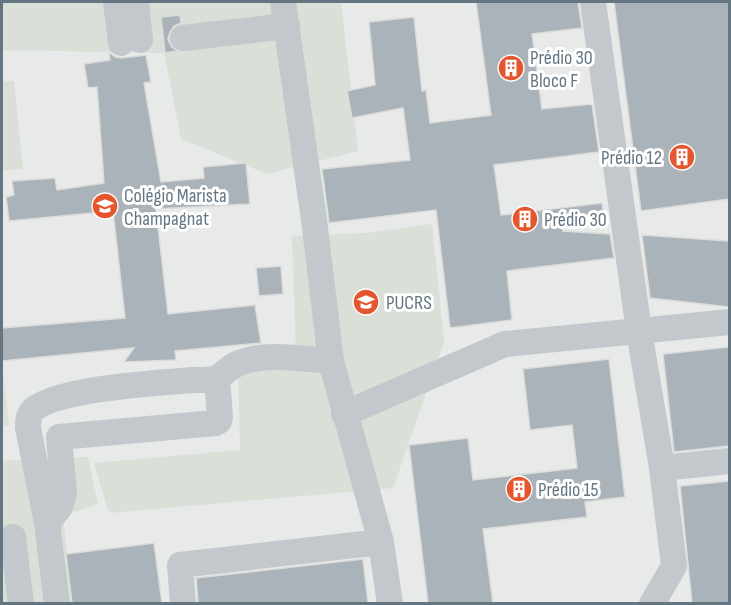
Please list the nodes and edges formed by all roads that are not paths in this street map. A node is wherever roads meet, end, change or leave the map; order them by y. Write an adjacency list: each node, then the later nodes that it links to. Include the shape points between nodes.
1 (116, 2): 2 (street, via 130,41)
2 (136, 2)
3 (593, 2): 7 (street)
4 (285, 14): 5 (street); 8 (street)
5 (183, 38)
6 (729, 322): 7 (street)
7 (639, 331): 12 (street, via 505,344); 16 (street)
8 (331, 361): 9 (street, via 252,359); 12 (street)
9 (217, 378): 10 (street); 13 (street, via 220,417 215,423)
10 (97, 389): 11 (street); 13 (street)
11 (55, 399): 14 (street); 17 (street, via 36,408 28,419)
12 (344, 414): 19 (street)
13 (101, 433): 14 (street)
14 (58, 437): 17 (street, via 64,493)
15 (729, 461): 16 (street)
16 (662, 468): 24 (street, via 674,566)
17 (48, 529): 18 (street); 21 (street)
18 (7, 537): 20 (street)
19 (381, 542): 22 (street, via 180,565); 23 (street)
20 (21, 603)
21 (57, 603)
22 (183, 603)
23 (390, 603)
24 (652, 603)

